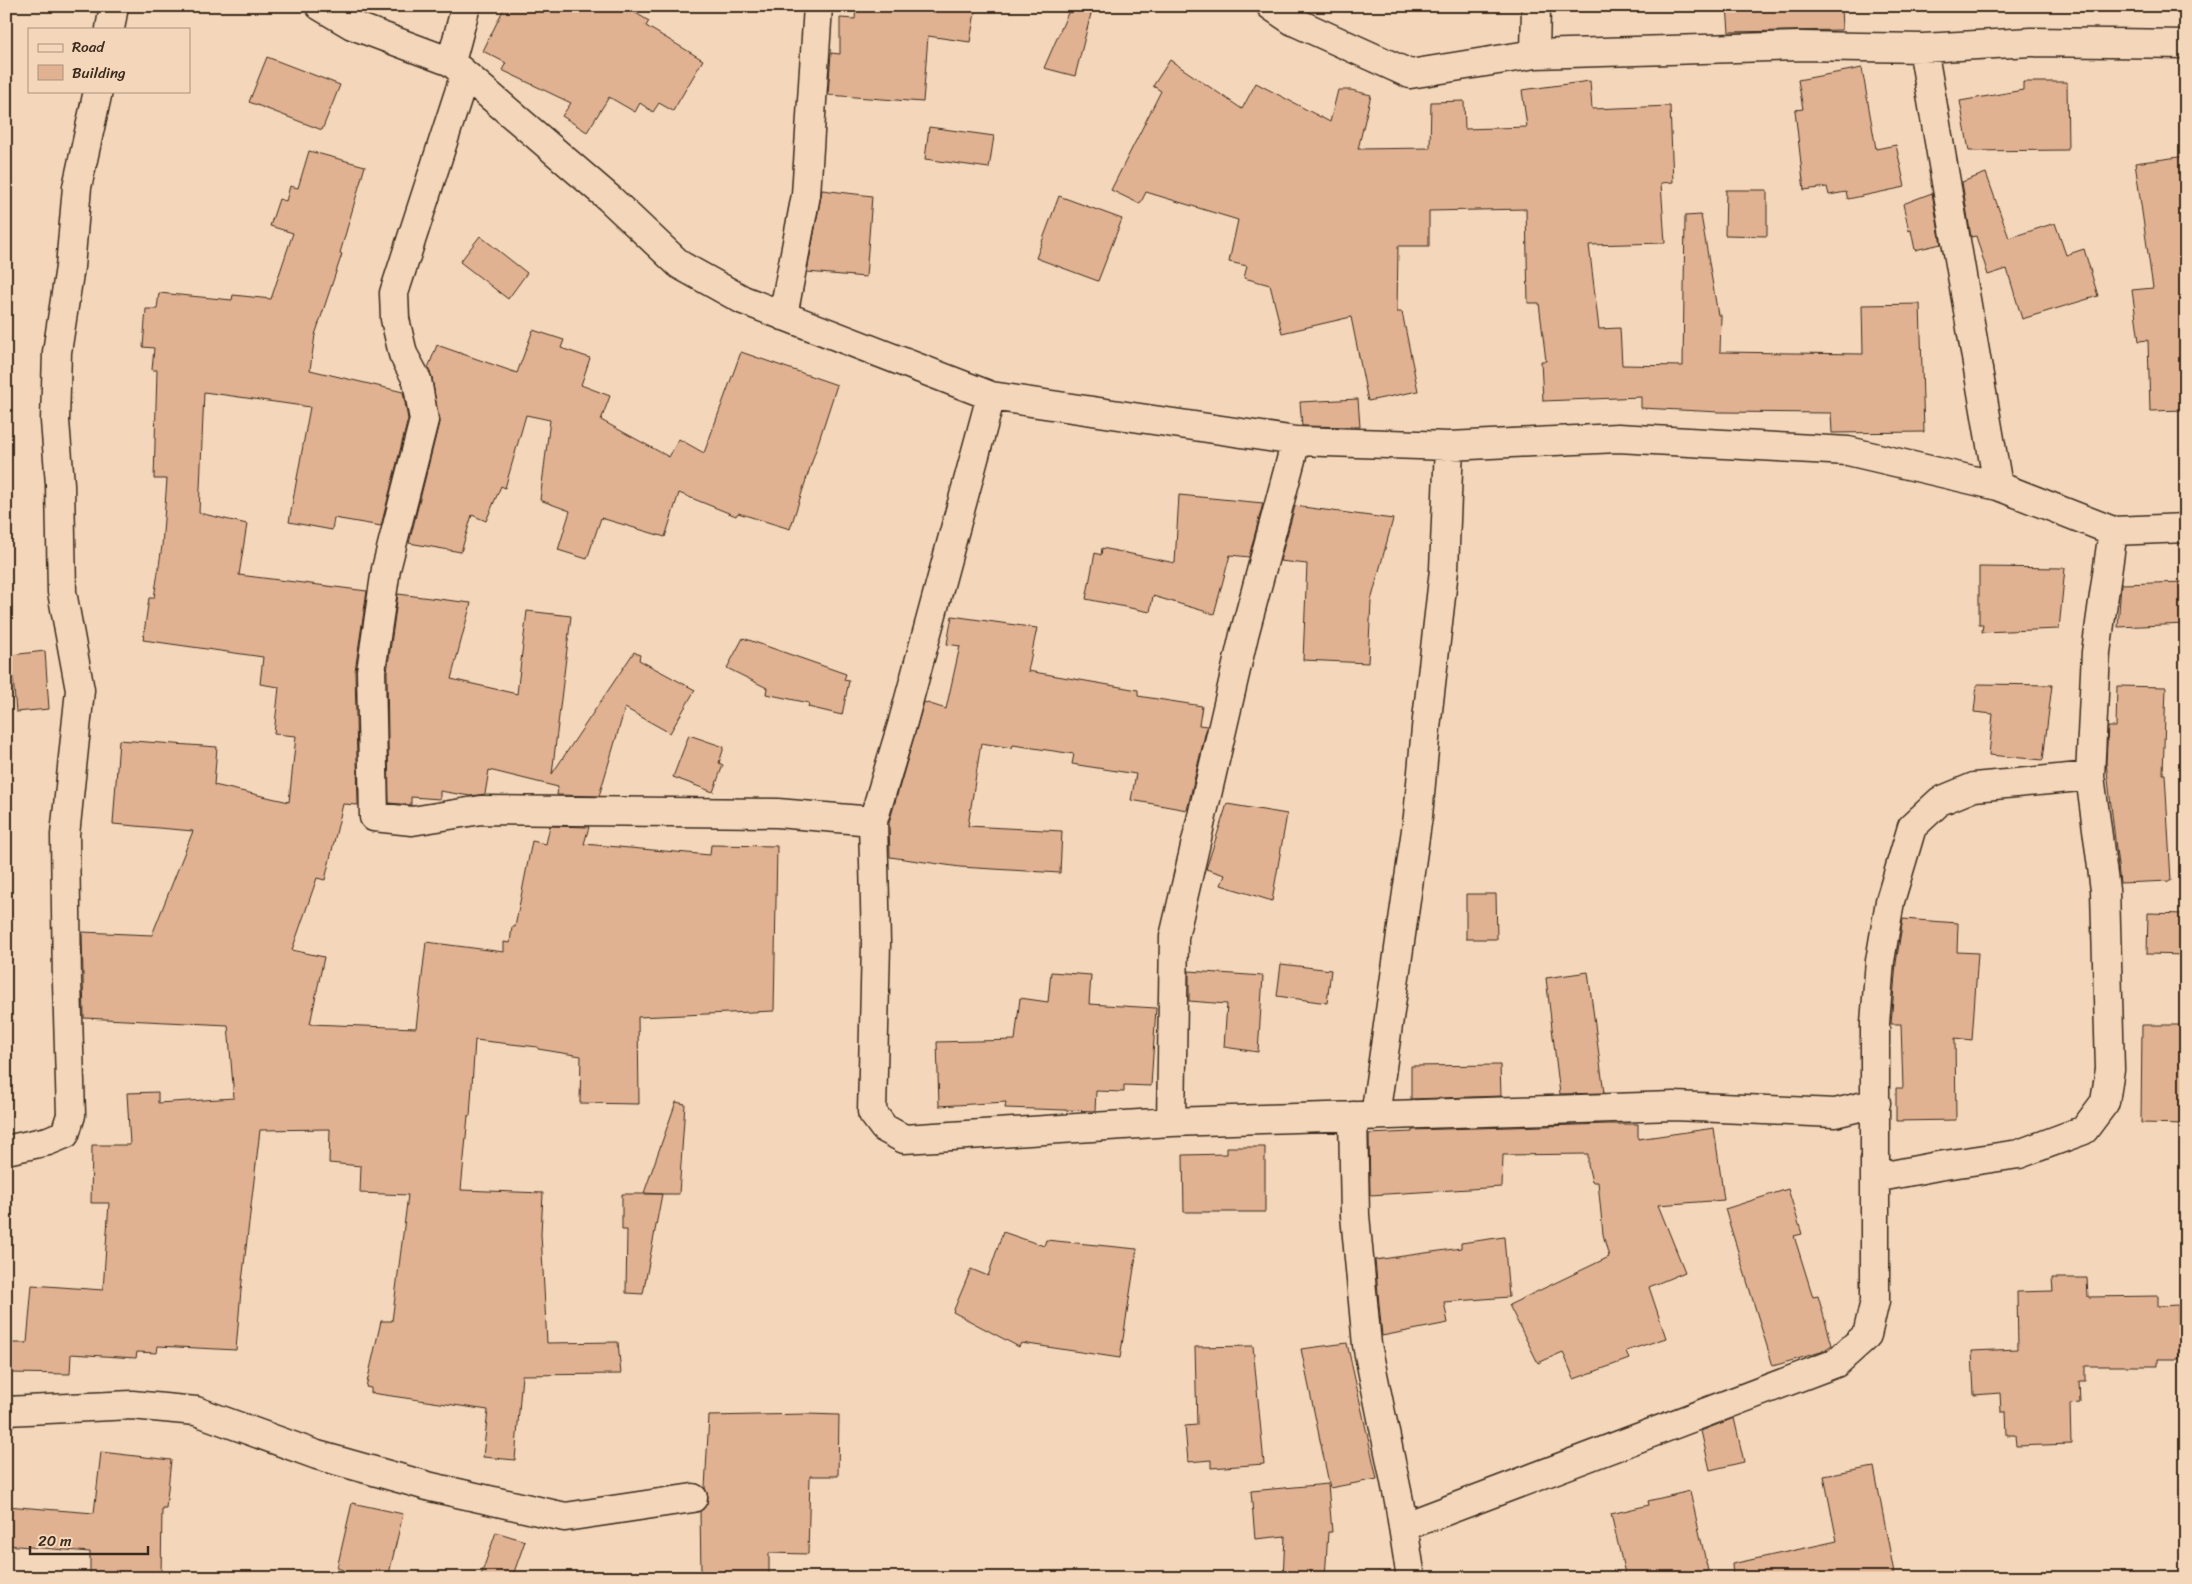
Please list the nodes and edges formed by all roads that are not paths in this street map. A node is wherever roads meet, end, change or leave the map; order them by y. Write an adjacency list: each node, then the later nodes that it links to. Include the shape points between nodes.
1 (114, 6): 7 (street)
2 (320, 6): 11 (street, via 352,25)
3 (466, 6): 11 (street)
4 (818, 6): 13 (street, via 806,195)
5 (1272, 6): 10 (street, via 1293,21 1410,74)
6 (1536, 6): 10 (street)
7 (110, 28)
8 (2186, 44): 9 (street, via 2031,42)
9 (1924, 48): 10 (street, via 1800,46); 17 (street)
10 (1535, 54)
11 (458, 68): 13 (street, via 609,198 680,265 743,300); 21 (street, via 394,293 395,319 403,354 417,380 424,420 386,569 372,671 374,817 412,821 481,810 777,814)
12 (98, 92): 25 (street, via 77,187 70,267 57,352 55,411 62,592 80,690 65,835 71,1115 65,1134)
13 (783, 316): 14 (street)
14 (991, 396): 15 (street); 21 (street)
15 (1296, 440): 16 (street); 24 (street, via 1244,635 1174,937)
16 (1449, 446): 17 (street, via 1618,438 1848,451); 23 (street, via 1444,570 1418,816)
17 (1998, 486): 19 (street)
18 (2186, 528): 19 (street)
19 (2113, 531): 20 (street, via 2096,652)
20 (2090, 776): 22 (street, via 1974,787 1940,801 1912,828 1890,901 1880,961 1875,1023); 26 (street, via 2105,890 2110,1069 2105,1102 2084,1130 2019,1154)
21 (873, 821): 24 (street, via 876,944 872,1112 884,1128 904,1139)
22 (1876, 1104): 23 (street, via 1835,1113 1674,1106); 26 (street)
23 (1364, 1116): 24 (street); 29 (street, via 1356,1215 1367,1345)
24 (1171, 1122)
25 (6, 1150)
26 (1875, 1178): 29 (street, via 1875,1301 1867,1335 1836,1363)
27 (6, 1411): 28 (street, via 132,1405 196,1411 317,1455 431,1487 565,1518)
28 (693, 1498)
29 (1403, 1527): 30 (street)
30 (1411, 1578)

